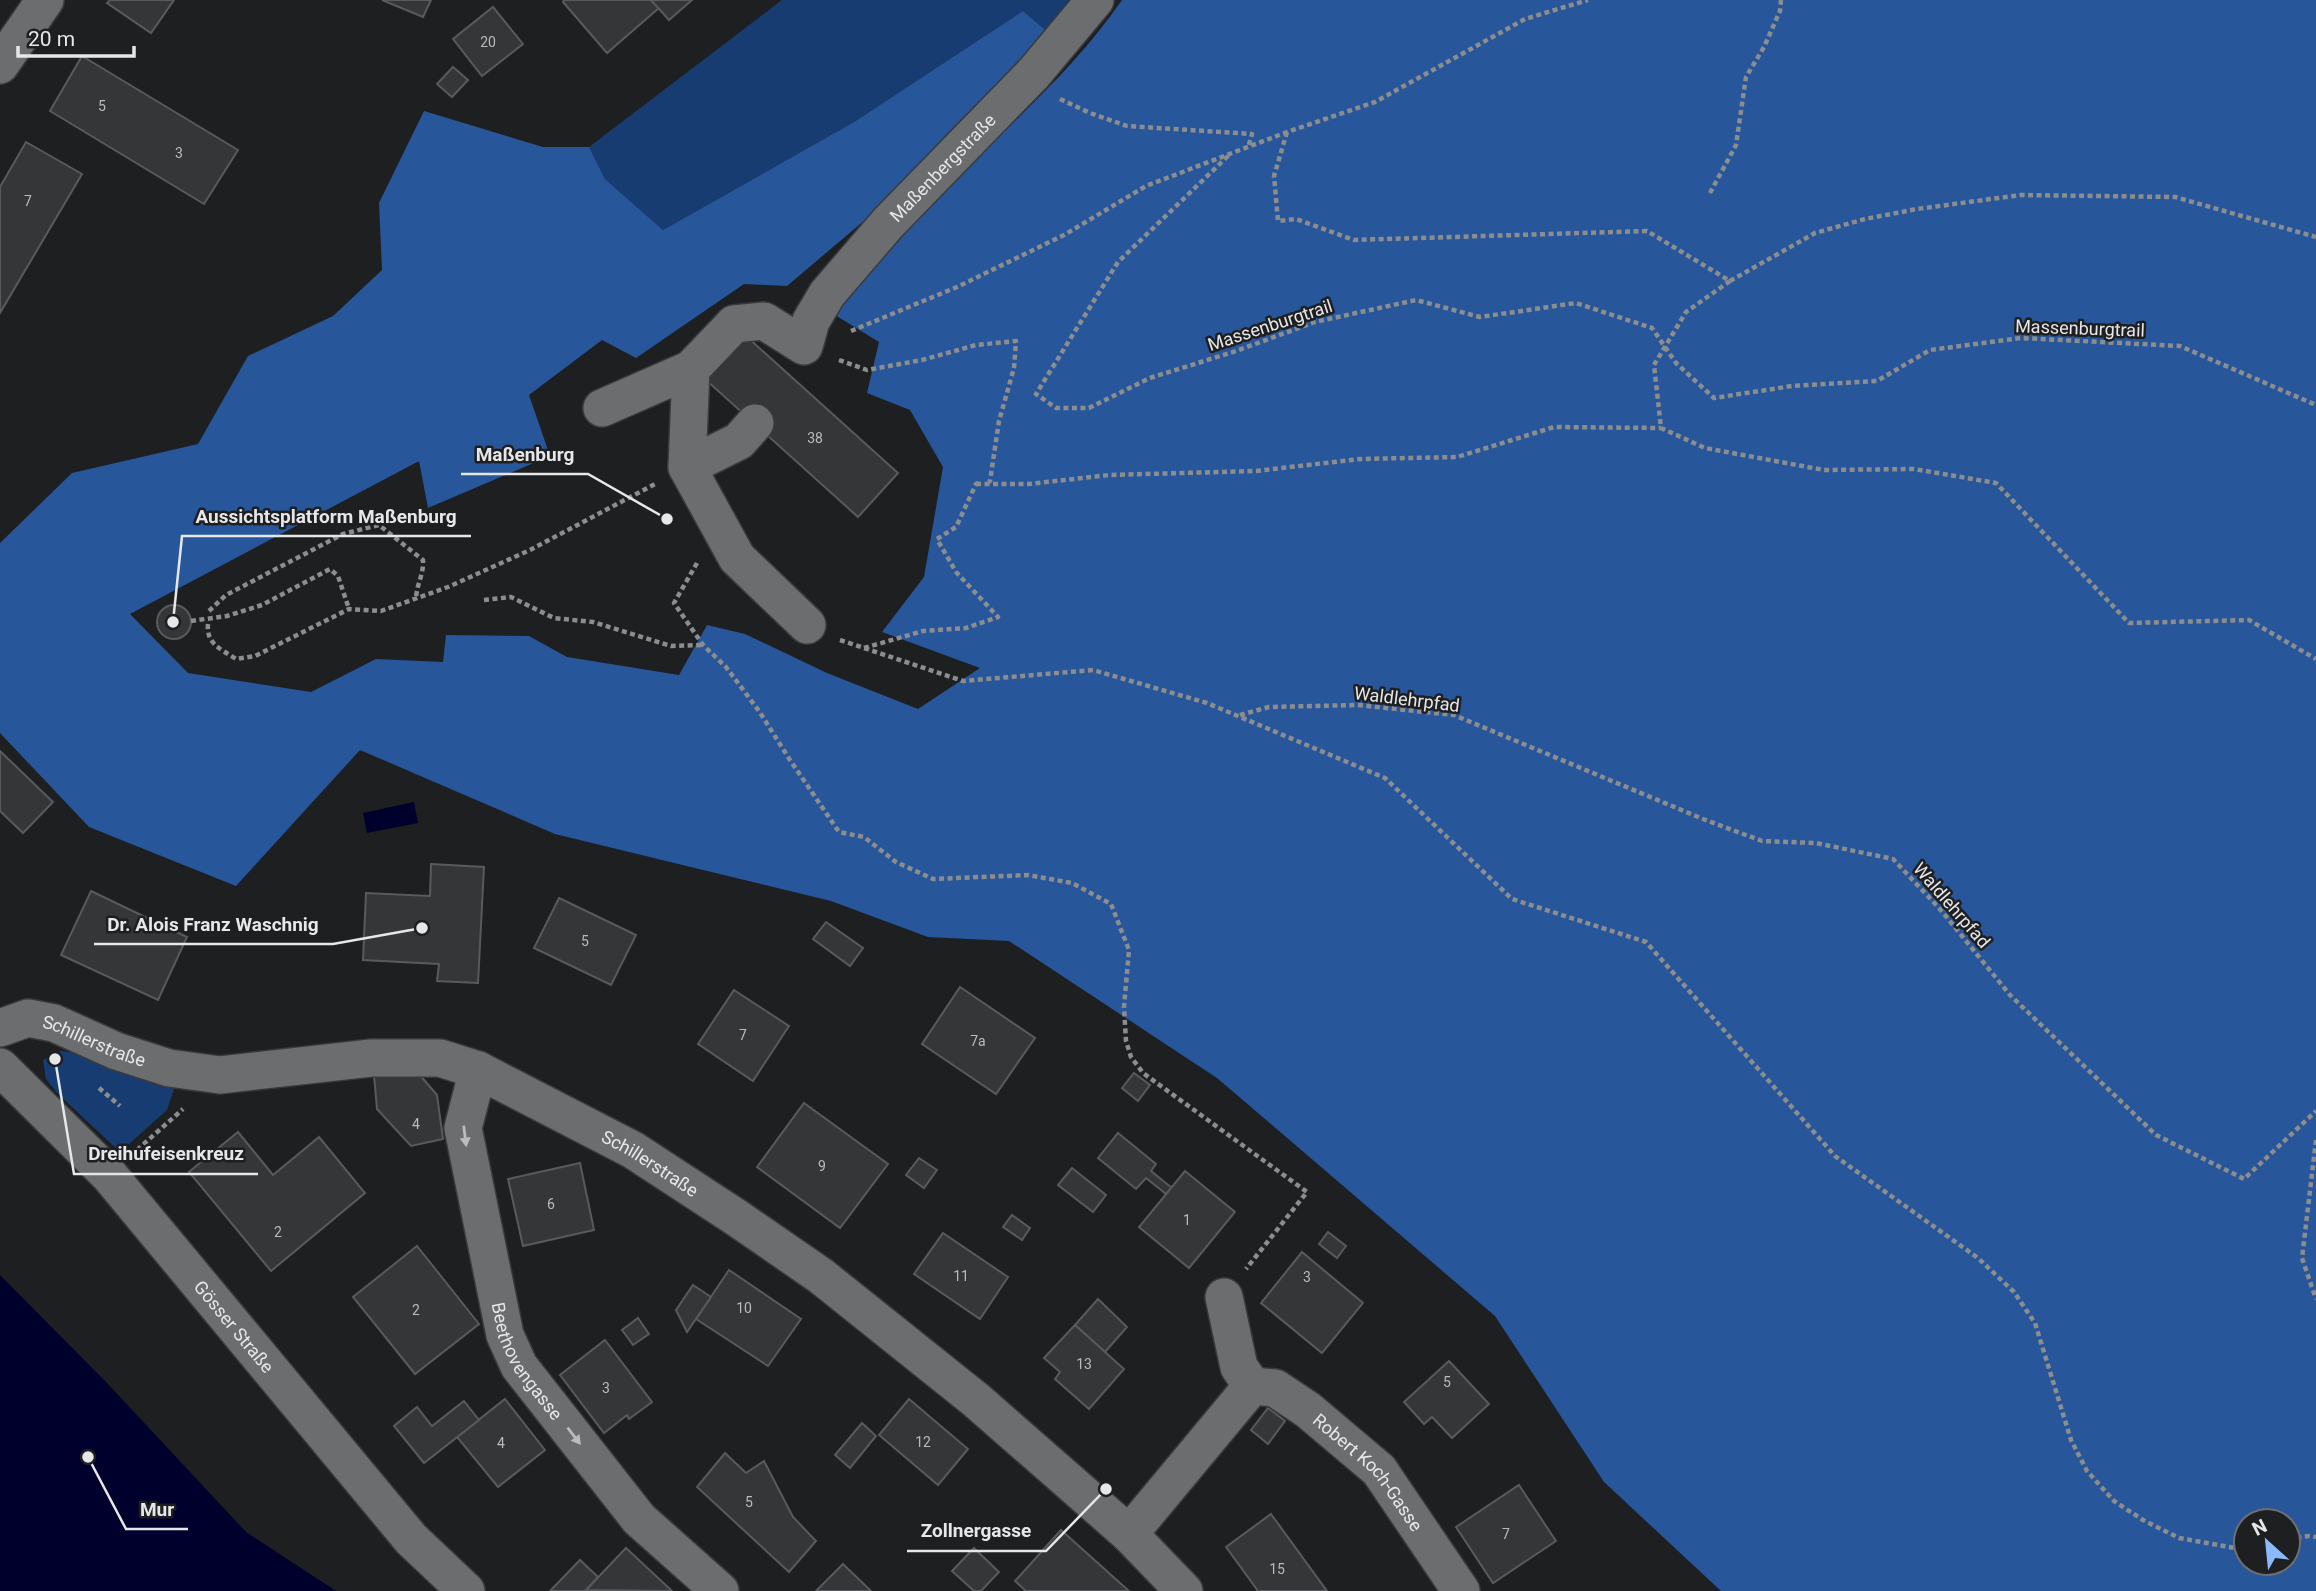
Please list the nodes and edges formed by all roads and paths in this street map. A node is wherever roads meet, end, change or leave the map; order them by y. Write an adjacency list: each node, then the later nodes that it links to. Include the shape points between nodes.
1 (45, 0): 5 (street)
2 (1095, 0): 6 (street, Maßenbergstraße)
3 (1588, 0): 7 (path, via 1525,19 1375,102)
4 (1781, 0): 10 (path, via 1764,47 1746,77 1736,145)
5 (0, 65)
6 (1034, 73): 8 (path, via 1048,93 1090,113 1127,126 1252,134); 13 (street, Maßenbergstraße, via 888,223 836,284 811,321)
7 (1287, 132): 8 (path); 12 (path, via 1274,176 1278,221 1297,219 1354,240 1647,231)
8 (1248, 149): 9 (path)
9 (1228, 156): 13 (path, via 1146,186 1064,235 957,287); 15 (path, Massenburgtrail, via 1118,262 1036,394 1056,408 1089,408 1150,378 1315,322 1416,300 1480,317 1576,303 1652,328 1676,363 1714,398 1792,386 1877,381 1930,350 2021,338 2180,346)
10 (1710, 193)
11 (2316, 237): 12 (path, via 2175,197 2021,195 1917,209 1815,233)
12 (1730, 281): 18 (path, via 1686,312 1654,365)
13 (806, 348): 14 (street, via 764,321 734,324); 20 (path, via 867,370 976,345 1016,341 990,481)
14 (691, 369): 16 (street); 19 (street)
15 (2316, 405)
16 (602, 408)
17 (755, 423): 19 (street, via 739,441)
18 (1661, 428): 20 (path, via 1554,427 1457,457); 31 (path, via 1705,449 1824,470 1914,469 1996,483 2129,623 2249,620)
19 (687, 467): 21 (street); 22 (path, via 530,550)
20 (976, 484): 30 (path, via 956,527 937,539 957,572 998,617 966,628 923,631)
21 (722, 530): 28 (street, via 737,558); 29 (path, via 674,603)
22 (416, 598): 24 (path, via 381,611); 25 (path, via 423,559 379,525 343,534 226,595)
23 (484, 600): 29 (path, via 511,597 554,618 593,622 671,646)
24 (349, 609): 26 (path, via 338,576 330,569 262,605); 27 (path, via 255,656 236,660 211,642)
25 (209, 611)
26 (191, 621)
27 (208, 624)
28 (807, 625): 30 (path)
29 (703, 645): 42 (path, via 760,711 839,832 864,837 896,862 933,879 1028,875 1072,883 1111,905 1129,950 1124,1007 1131,1058 1143,1073 1307,1192)
30 (863, 648): 32 (path, via 963,681 1093,670)
31 (2316, 659)
32 (1239, 716): 39 (path, Waldlehrpfad, via 1269,707 1358,705 1454,715 1762,841 1815,843 1893,859 2010,995 2156,1135 2244,1178); 46 (path, via 1385,778 1512,899 1646,942 1835,1156 1978,1258 2014,1292 2035,1323 2071,1440 2087,1471 2114,1501 2179,1538)
33 (0, 1028): 36 (street, Schillerstraße, via 28,1018 54,1023 143,1060)
34 (0, 1067): 47 (street, Gösser Straße, via 109,1175 411,1539)
35 (478, 1070): 36 (street, Schillerstraße, via 440,1058 371,1058); 45 (street, Schillerstraße, via 633,1150 821,1276 976,1400); 48 (street, Beethovengasse, one-way to 48, via 463,1128 505,1335 519,1366 639,1520)
36 (220, 1075): 41 (path)
37 (94, 1083): 38 (path)
38 (120, 1106)
39 (2316, 1111)
40 (2316, 1140): 43 (path, via 2302,1258)
41 (132, 1154)
42 (1224, 1297): 44 (street, via 1239,1367)
43 (2316, 1298)
44 (1252, 1386): 45 (street); 50 (street, Robert Koch-Gasse, via 1275,1388 1379,1470)
45 (1129, 1534): 49 (street, Schillerstraße)
46 (2232, 1547)
47 (466, 1591)
48 (720, 1591)
49 (1185, 1591)
50 (1461, 1591)

